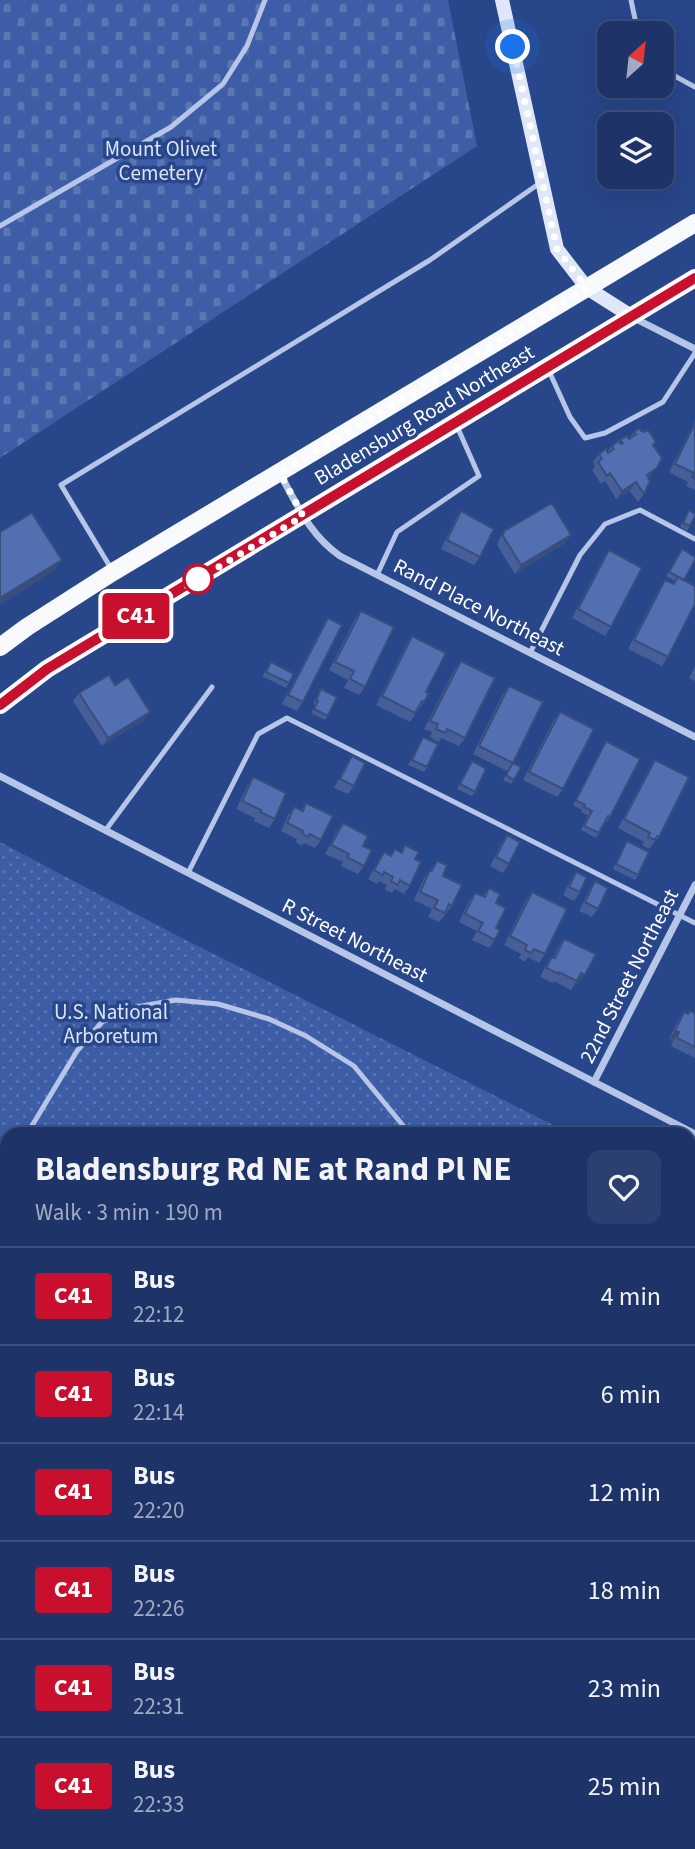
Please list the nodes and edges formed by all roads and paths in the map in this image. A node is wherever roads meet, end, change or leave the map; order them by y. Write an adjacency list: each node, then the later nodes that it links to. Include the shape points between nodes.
1 (265, 0): 9 (lane, via 247,46 223,84 171,127)
2 (502, 0): 7 (main road)
3 (631, 0): 4 (lane)
4 (635, 21)
5 (674, 76): 6 (lane)
6 (695, 87)
7 (542, 181): 11 (main road, via 557,249); 19 (lane, via 430,260 61,485)
8 (695, 223): 11 (main road, Bladensburg Road Northeast)
9 (0, 226)
10 (695, 278): 12 (main road, Bladensburg Road Northeast)
11 (587, 288): 12 (main road); 16 (main road, Bladensburg Road Northeast)
12 (631, 316): 13 (street); 14 (main road, Bladensburg Road Northeast)
13 (695, 351): 14 (lane, via 663,402 605,433 585,438)
14 (547, 366): 15 (main road, Bladensburg Road Northeast)
15 (456, 422): 17 (main road, Bladensburg Road Northeast); 20 (lane, via 479,476 397,532)
16 (280, 473): 17 (street, Rand Place Northeast); 19 (main road, Bladensburg Road Northeast)
17 (303, 516): 20 (street, Rand Place Northeast, via 325,545); 24 (main road, Bladensburg Road Northeast, via 47,669)
18 (695, 539): 22 (lane, via 640,510 605,524 580,555)
19 (113, 572): 21 (main road, Bladensburg Road Northeast)
20 (377, 575): 22 (street, Rand Place Northeast)
21 (0, 647)
22 (530, 653): 25 (street, Rand Place Northeast)
23 (212, 687): 27 (lane)
24 (0, 705)
25 (695, 737)
26 (0, 776): 27 (street, R Street Northeast)
27 (105, 831): 28 (street, R Street Northeast)
28 (188, 873): 30 (lane, via 258,734 286,718); 32 (street, R Street Northeast)
29 (695, 885): 30 (street, 22nd Street Northeast)
30 (680, 915): 31 (lane); 32 (street, 22nd Street Northeast)
31 (695, 923)
32 (594, 1082): 35 (street, R Street Northeast)
33 (31, 1127): 34 (lane, via 78,1051 102,1022 136,1007 176,1000 218,1004 306,1036 354,1066)
34 (404, 1127)
35 (681, 1127)

